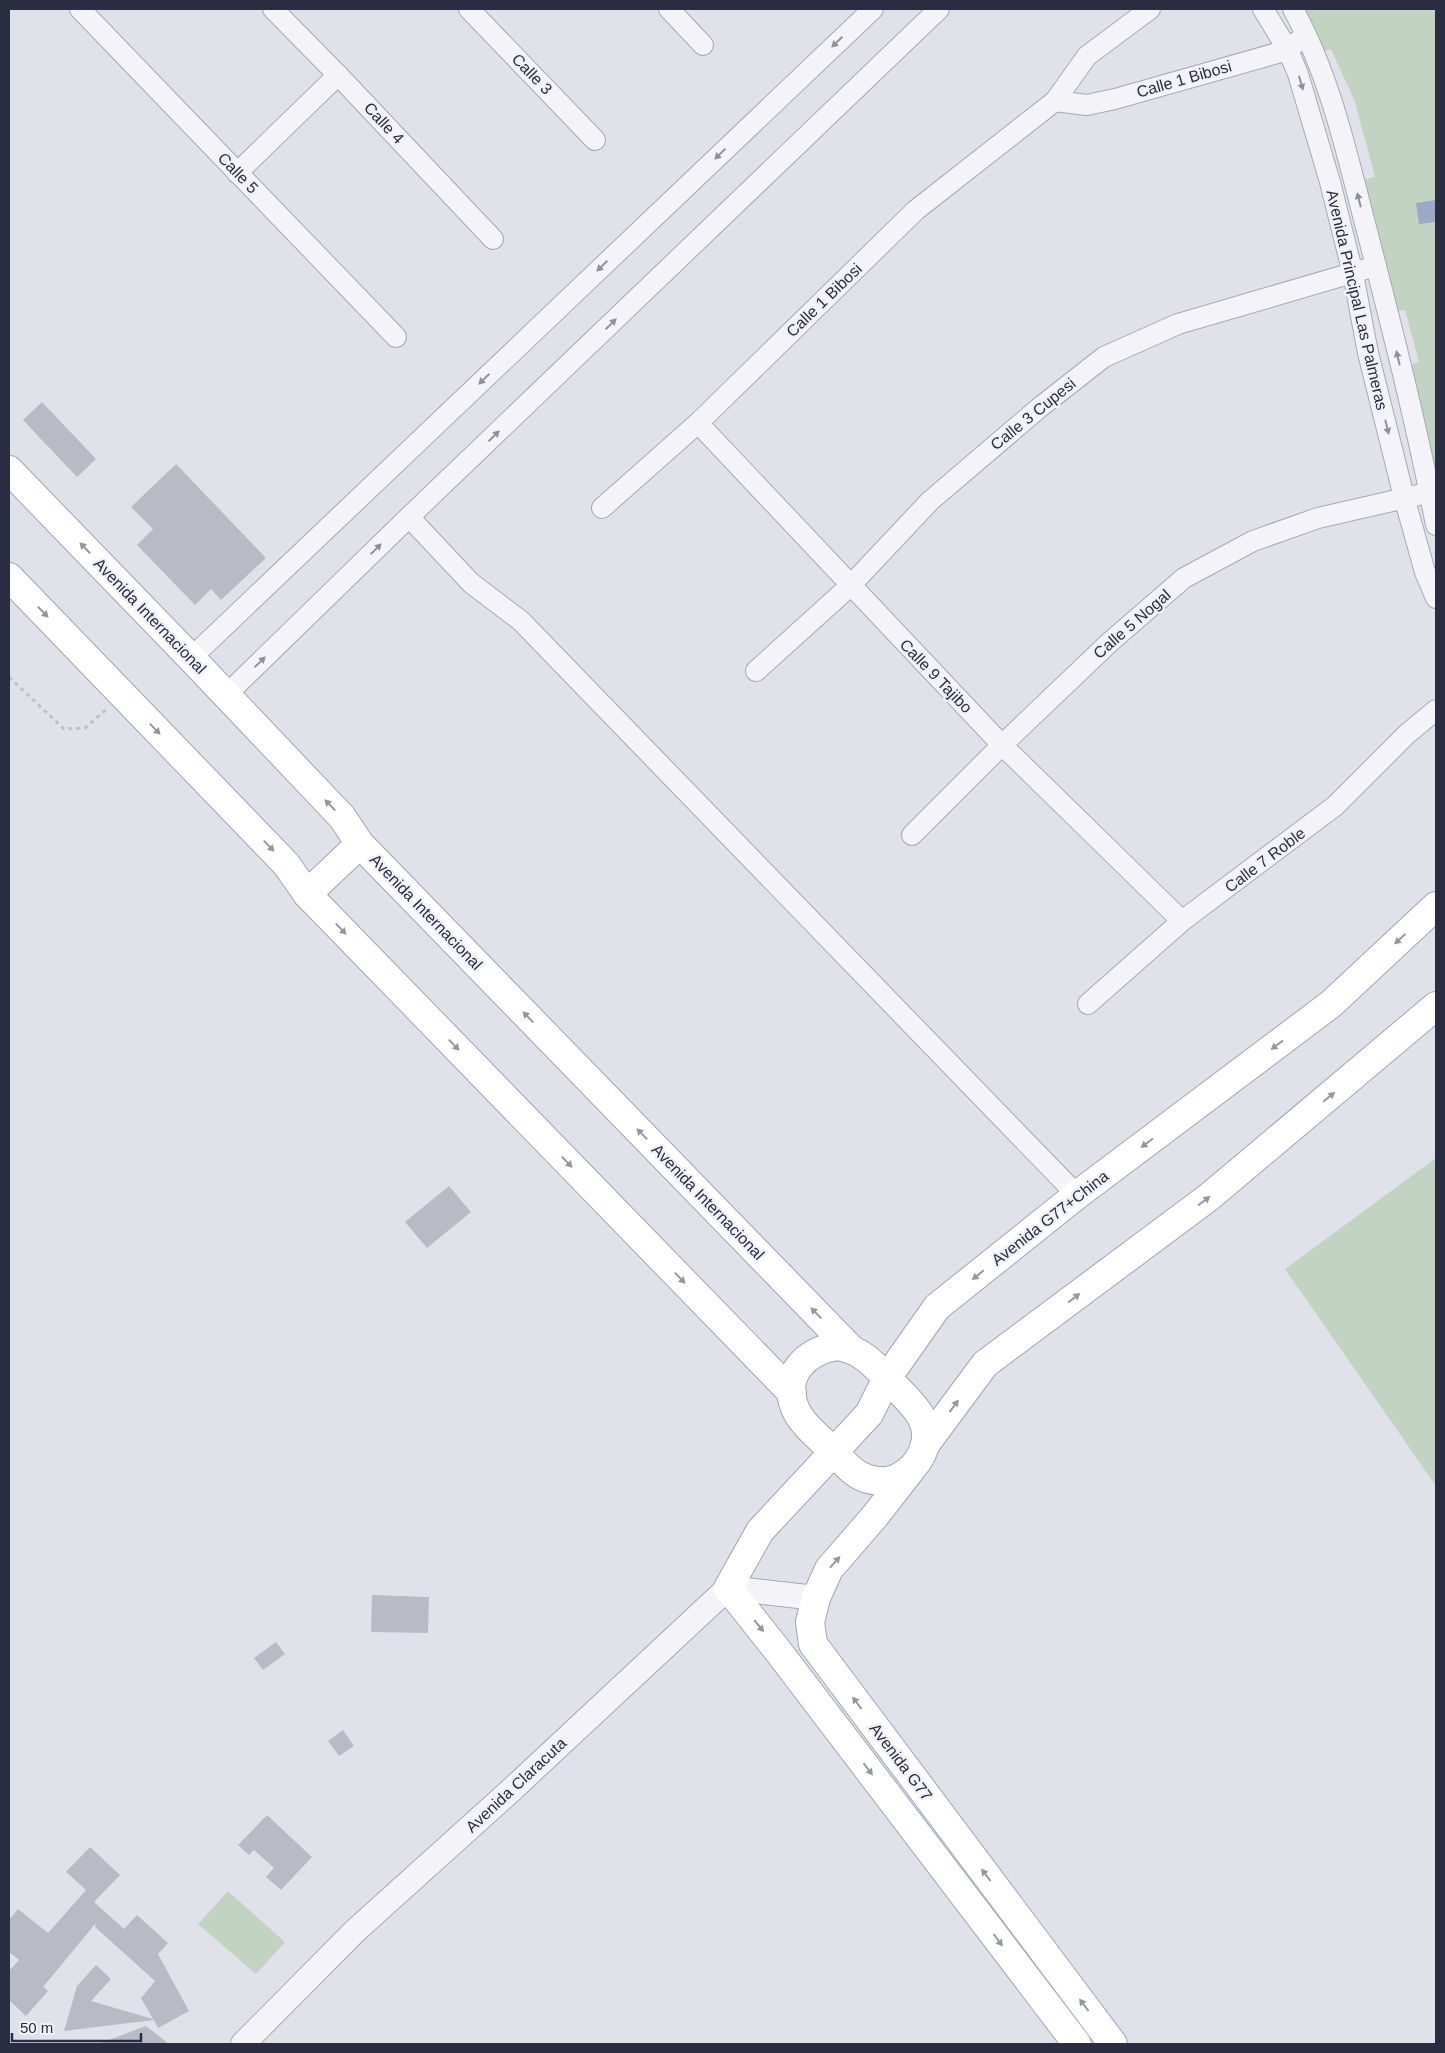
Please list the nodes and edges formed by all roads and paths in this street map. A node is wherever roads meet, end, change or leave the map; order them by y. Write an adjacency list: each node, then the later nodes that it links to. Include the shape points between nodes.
1 (80, 9): 16 (street, Calle 5)
2 (273, 9): 13 (street, Calle 4)
3 (469, 9): 15 (street, Calle 3)
4 (669, 9): 11 (street)
5 (873, 9): 31 (street, one-way to 31)
6 (939, 9): 26 (street, one-way to 6)
7 (1150, 9): 14 (street, Calle 1 Bibosi, via 1086,56)
8 (1263, 9): 12 (street, Avenida Principal Las Palmeras)
9 (1293, 9): 10 (street, Avenida Principal Las Palmeras)
10 (1306, 32): 12 (street, Calle 1 Bibosi); 18 (street, Avenida Principal Las Palmeras, one-way to 10, via 1338,117)
11 (704, 45)
12 (1288, 50): 14 (street, Calle 1 Bibosi, via 1115,99 1087,105); 19 (street, Avenida Principal Las Palmeras, one-way to 19, via 1330,182)
13 (338, 75): 16 (street); 17 (street, Calle 4)
14 (1055, 101): 21 (street, Calle 1 Bibosi, via 916,210)
15 (595, 140)
16 (237, 173): 20 (street, Calle 5)
17 (493, 239)
18 (1376, 266): 19 (street, Calle 3 Cupesi); 23 (street, Avenida Principal Las Palmeras, one-way to 18)
19 (1352, 274): 24 (street, Avenida Principal Las Palmeras, one-way to 24); 29 (street, Calle 3 Cupesi, via 1178,324 1104,357 930,501)
20 (396, 337)
21 (698, 423): 25 (street, Calle 1 Bibosi); 29 (street, Calle 9 Tajibo)
22 (9, 470): 31 (main road, Avenida Internacional, one-way to 22)
23 (1433, 492): 24 (street, Calle 5 Nogal); 27 (street, Avenida Principal Las Palmeras)
24 (1404, 497): 30 (street, Avenida Principal Las Palmeras, via 1425,572); 37 (street, Calle 5 Nogal, via 1318,518 1253,541 1184,578 1110,642)
25 (602, 508)
26 (409, 517): 35 (street, one-way to 26); 45 (street, via 471,583 521,621)
27 (1436, 525)
28 (9, 577): 34 (main road, one-way to 34)
29 (850, 586): 32 (street, Calle 3 Cupesi); 37 (street, Calle 9 Tajibo)
30 (1436, 598)
31 (191, 658): 35 (main road, Avenida Internacional)
32 (756, 672)
33 (9, 677): 34 (path, via 64,729 85,728)
34 (123, 695): 40 (main road, one-way to 40, via 286,864)
35 (225, 696): 39 (main road, Avenida Internacional, one-way to 35, via 342,817)
36 (1436, 710): 42 (street, Calle 7 Roble, via 1407,734 1335,806)
37 (1002, 745): 38 (street, Calle 5 Nogal); 42 (street, Calle 9 Tajibo)
38 (912, 835)
39 (360, 844): 40 (main road); 46 (main road, Avenida Internacional, one-way to 39)
40 (307, 894): 48 (main road, one-way to 48)
41 (1436, 906): 45 (main road, Avenida G77+China, one-way to 45, via 1331,1004)
42 (1182, 921): 43 (street, Calle 7 Roble)
43 (1088, 1004)
44 (1436, 1006): 49 (main road, one-way to 44, via 985,1364 1210,1197)
45 (1077, 1195): 47 (main road, Avenida G77+China, one-way to 47, via 937,1307)
46 (850, 1348): 47 (main road, via 862,1354); 48 (main road, via 824,1348 812,1354 800,1364)
47 (887, 1378): 49 (main road, via 921,1416 926,1430); 50 (main road, Avenida G77+China, via 869,1414)
48 (792, 1393): 50 (main road, via 795,1408 803,1421)
49 (926, 1445): 51 (main road, Avenida G77)
50 (835, 1452): 51 (main road, via 854,1472 867,1479 882,1482 897,1479); 52 (main road, Avenida G77+China, via 760,1531)
51 (910, 1471): 53 (main road, Avenida G77, one-way to 51, via 829,1569)
52 (728, 1588): 53 (street); 54 (street, Avenida Claracuta, via 355,1931); 55 (main road, Avenida G77, one-way to 55)
53 (816, 1598): 56 (main road, Avenida G77, one-way to 53, via 813,1644 810,1622)
54 (243, 2044)
55 (1077, 2044)
56 (1113, 2044)

